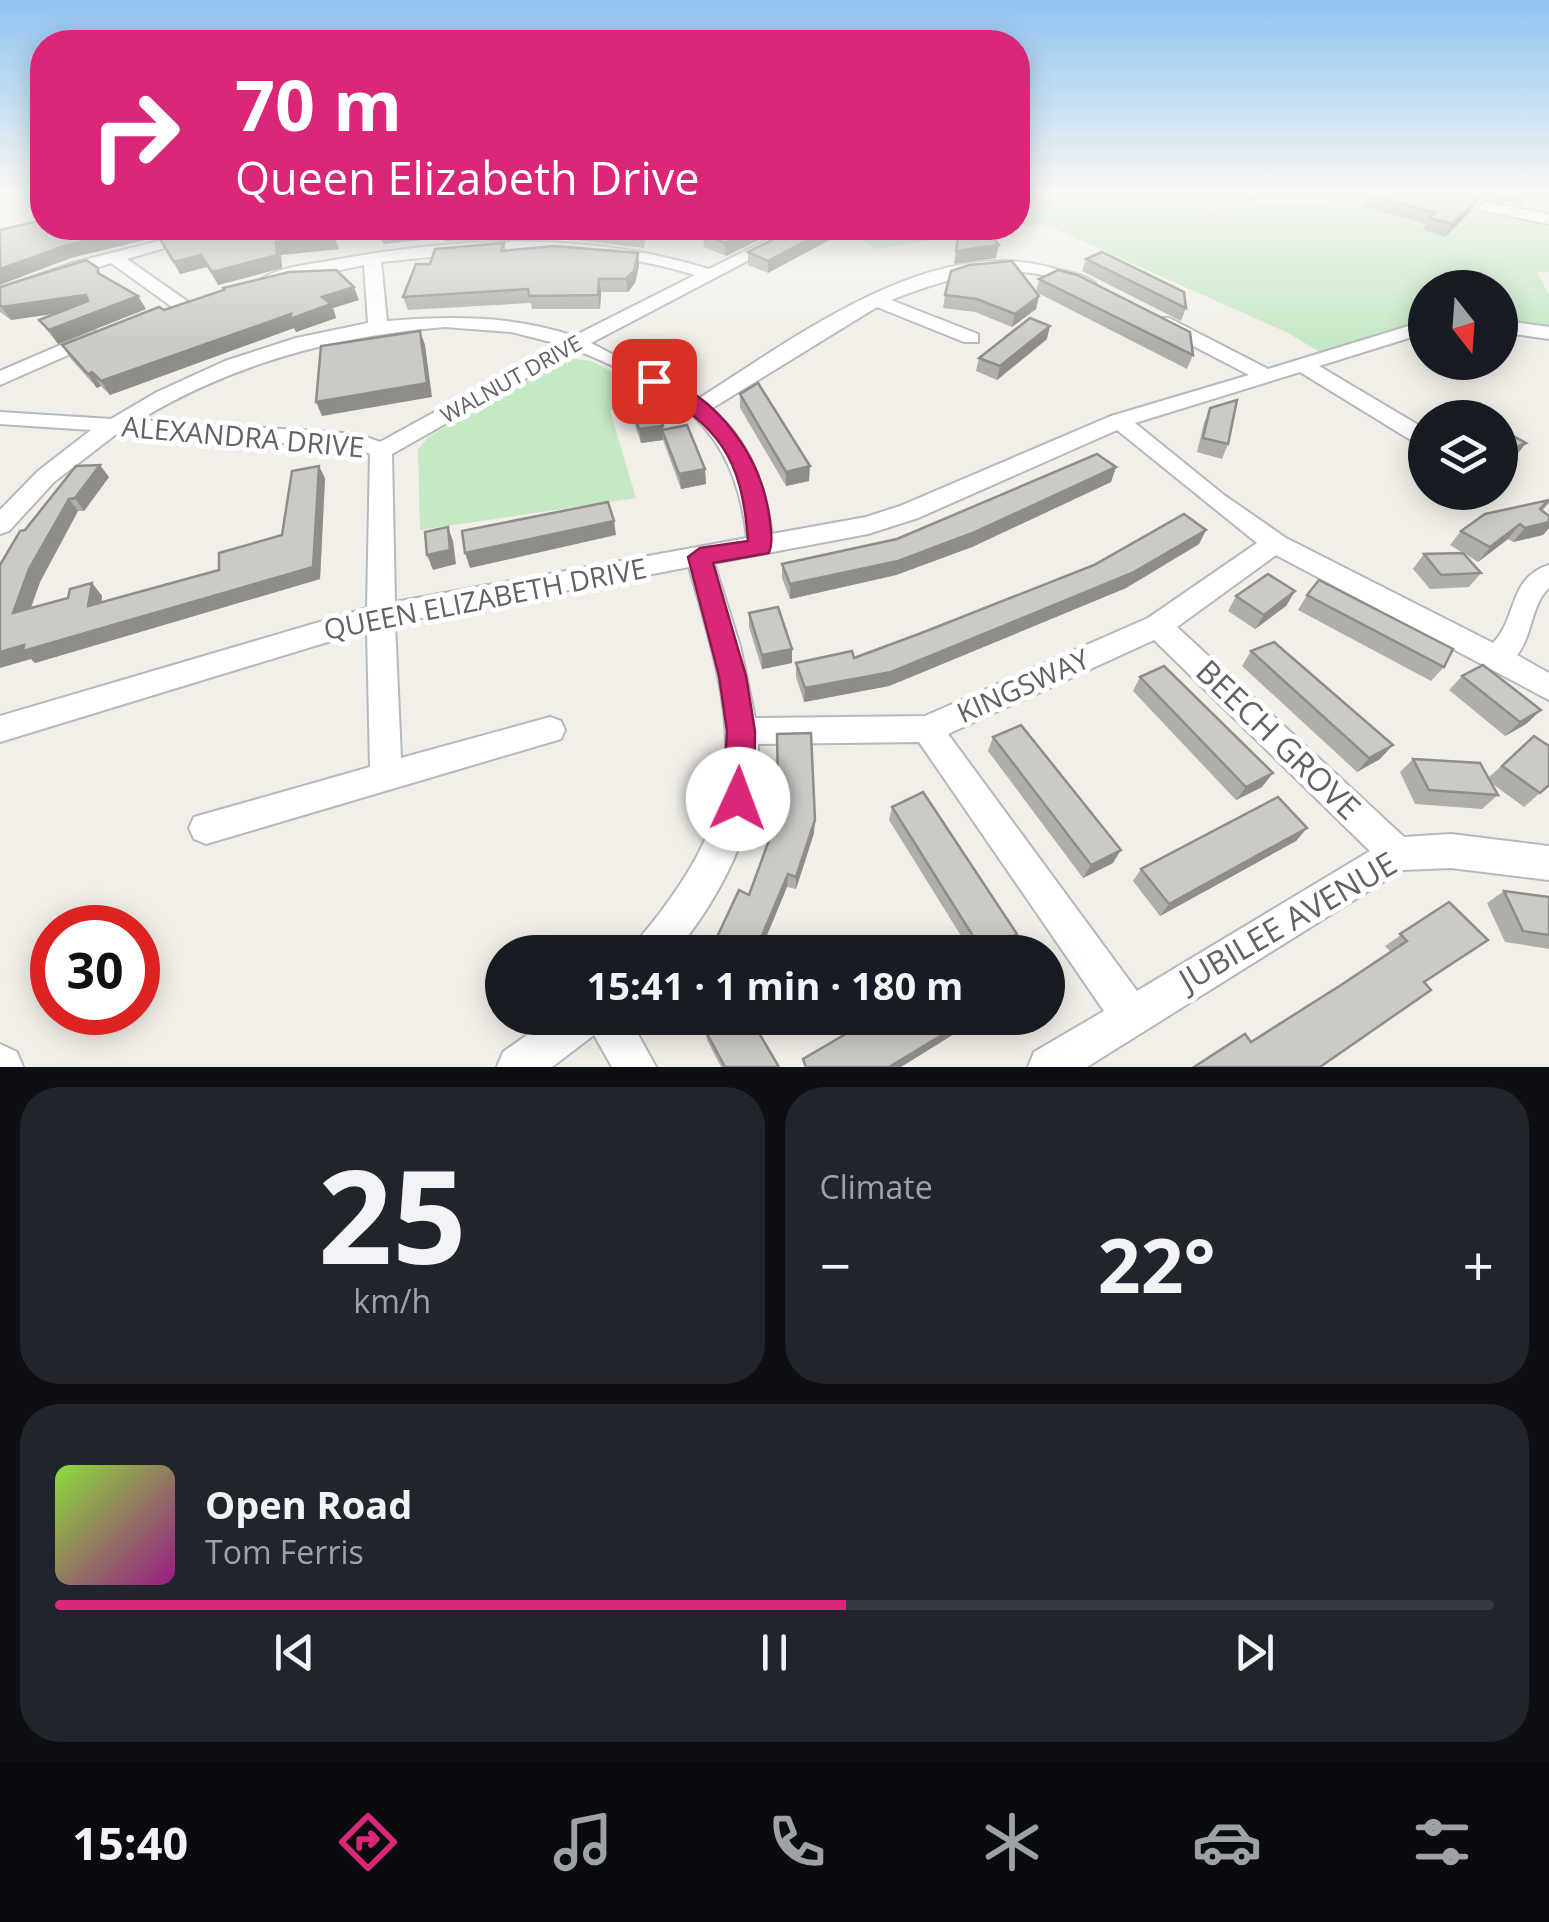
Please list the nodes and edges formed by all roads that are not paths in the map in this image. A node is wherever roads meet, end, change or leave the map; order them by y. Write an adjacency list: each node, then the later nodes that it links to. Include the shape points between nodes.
1 (170, 243): 5 (street)
2 (551, 243): 4 (street)
3 (772, 243): 7 (street, WALNUT DRIVE)
4 (548, 247): 6 (street); 7 (street, via 634,256)
5 (114, 258): 10 (street); 12 (street)
6 (372, 258): 8 (street); 14 (street)
7 (708, 274): 19 (street, WALNUT DRIVE)
8 (248, 285)
9 (1101, 290): 11 (street, via 1052,271 998,267 912,282)
10 (0, 294)
11 (874, 299): 20 (street, via 979,332); 24 (street)
12 (181, 305)
13 (1151, 316): 22 (street)
14 (378, 329): 19 (street, via 475,323); 27 (street, via 264,355 186,386)
15 (1518, 329): 18 (street)
16 (110, 330): 23 (street)
17 (1408, 332): 21 (street, QUEEN ELIZABETH DRIVE)
18 (1549, 333)
19 (575, 343): 24 (street); 31 (street, WALNUT DRIVE)
20 (954, 351)
21 (1303, 365): 22 (street, QUEEN ELIZABETH DRIVE); 28 (street)
22 (1268, 376): 26 (street, QUEEN ELIZABETH DRIVE)
23 (0, 379)
24 (700, 407): 34 (street, via 744,464)
25 (0, 418): 27 (street, ALEXANDRA DRIVE)
26 (1120, 421): 33 (street); 34 (street, QUEEN ELIZABETH DRIVE, via 908,512)
27 (116, 426): 31 (street, ALEXANDRA DRIVE, via 358,442); 32 (street, via 58,465)
28 (1408, 428)
29 (1408, 442): 30 (street)
30 (1398, 446)
31 (381, 450): 37 (street, ALEXANDRA DRIVE)
32 (0, 524)
33 (1275, 543): 38 (street, KINGSWAY); 39 (street)
34 (760, 547): 35 (street, QUEEN ELIZABETH DRIVE)
35 (700, 557): 37 (street, QUEEN ELIZABETH DRIVE); 44 (street)
36 (1549, 575): 39 (street, via 1524,598 1514,638)
37 (381, 615): 41 (street, QUEEN ELIZABETH DRIVE); 45 (street, ALEXANDRA DRIVE)
38 (1158, 626): 42 (street, KINGSWAY); 47 (street, BEECH GROVE)
39 (1497, 657): 40 (street)
40 (1549, 688)
41 (0, 729)
42 (926, 729): 44 (street, KINGSWAY); 50 (street)
43 (550, 730): 45 (street)
44 (741, 731): 49 (street, via 738,799 714,863)
45 (386, 776): 46 (street)
46 (206, 828)
47 (1397, 854): 48 (street, JUBILEE AVENUE, via 1451,851); 50 (street, JUBILEE AVENUE)
48 (1549, 864)
49 (666, 935)
50 (1130, 1015): 55 (street, JUBILEE AVENUE)
51 (561, 1035): 53 (street)
52 (617, 1035): 54 (street)
53 (518, 1067)
54 (635, 1067)
55 (1049, 1067)

